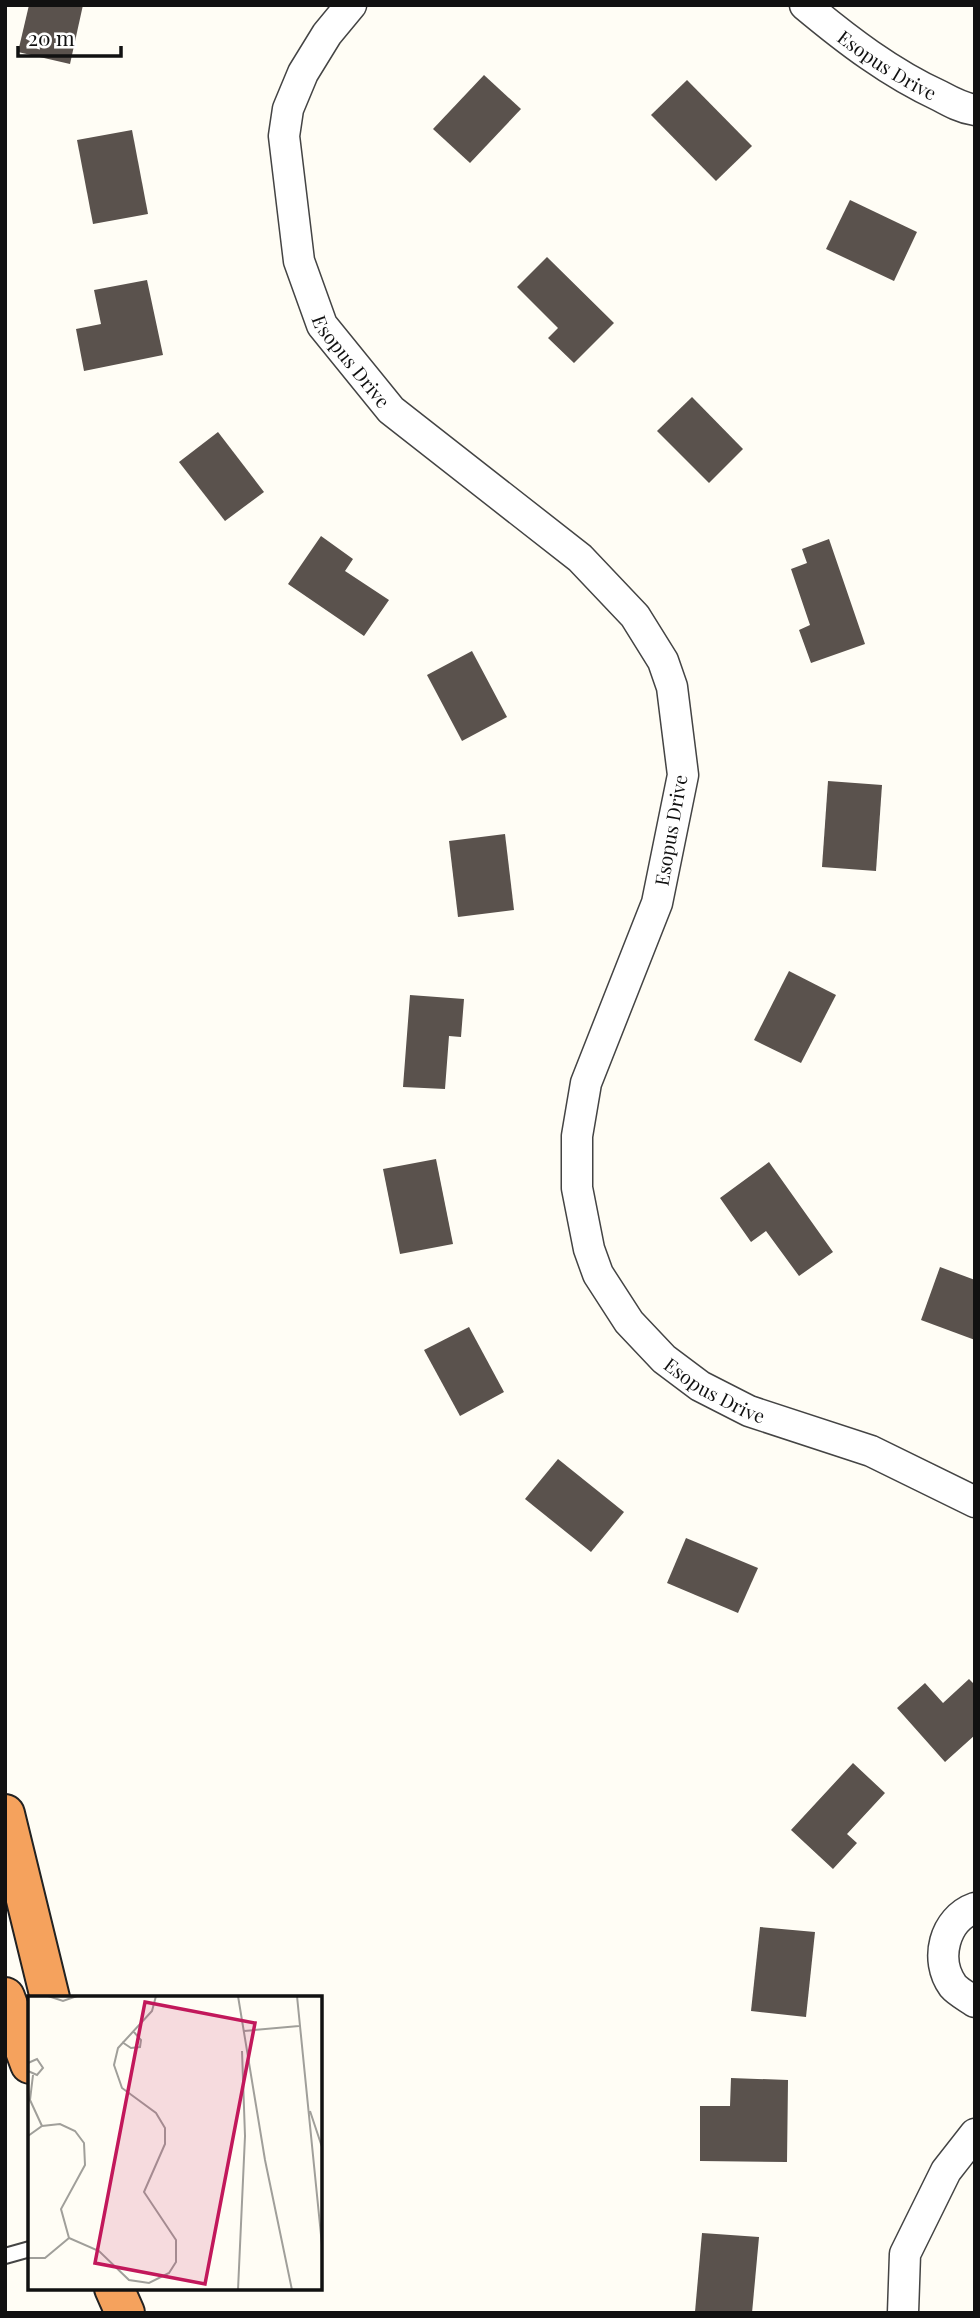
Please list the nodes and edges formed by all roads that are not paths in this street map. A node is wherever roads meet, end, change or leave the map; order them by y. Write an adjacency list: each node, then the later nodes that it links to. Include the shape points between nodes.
1 (351, 5): 4 (street, Esopus Drive, via 303,73 288,109 284,136 299,261 322,325 391,410 580,558 635,616 663,661 672,687 683,775 657,903 586,1083 577,1136 577,1188 598,1274 629,1322 664,1359 700,1386 749,1410 870,1451)
2 (805, 5): 3 (street, Esopus Drive, via 853,45 918,86)
3 (975, 110)
4 (975, 1502)
5 (5, 1814): 7 (highway)
6 (975, 1908): 9 (street, via 951,1927 943,1964 954,1987)
7 (50, 1996)
8 (5, 1997): 10 (highway)
9 (975, 2002)
10 (28, 2059)
11 (975, 2134): 17 (street, via 946,2171 905,2254)
12 (28, 2250): 13 (lane)
13 (5, 2256)
14 (115, 2290): 16 (highway)
15 (122, 2290): 16 (highway)
16 (126, 2313)
17 (903, 2313)

